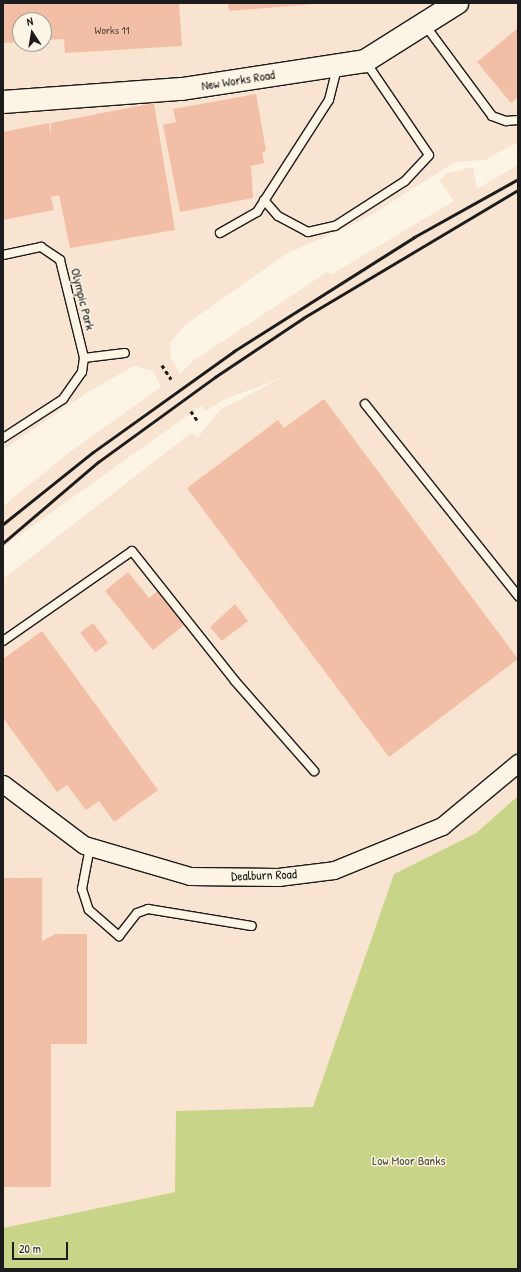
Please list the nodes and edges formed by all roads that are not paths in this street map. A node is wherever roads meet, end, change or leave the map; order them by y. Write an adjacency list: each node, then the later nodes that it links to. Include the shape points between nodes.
1 (457, 3): 2 (street, New Works Road)
2 (425, 24): 3 (street, New Works Road); 6 (lane, via 492,116 506,121)
3 (365, 61): 4 (street, New Works Road); 7 (lane, via 429,155 405,180 335,226 308,232 278,216)
4 (338, 65): 5 (street, New Works Road, via 182,89); 7 (lane, via 329,100)
5 (3, 102)
6 (518, 120)
7 (264, 200): 8 (lane, via 257,212)
8 (220, 233)
9 (3, 254): 11 (lane, Olympic Park, via 41,247 60,260)
10 (125, 354): 11 (lane)
11 (84, 358): 13 (lane, Olympic Park, via 82,372 63,399)
12 (365, 404): 14 (lane)
13 (3, 438)
14 (518, 596)
15 (3, 641): 17 (lane, via 132,551 235,681)
16 (518, 763): 19 (street, Dealburn Road, via 442,826 334,870 278,877 190,876)
17 (314, 771)
18 (3, 784): 19 (street, Dealburn Road)
19 (90, 847): 20 (lane, via 82,889 89,910 119,936 136,913 148,909)
20 (252, 926)

